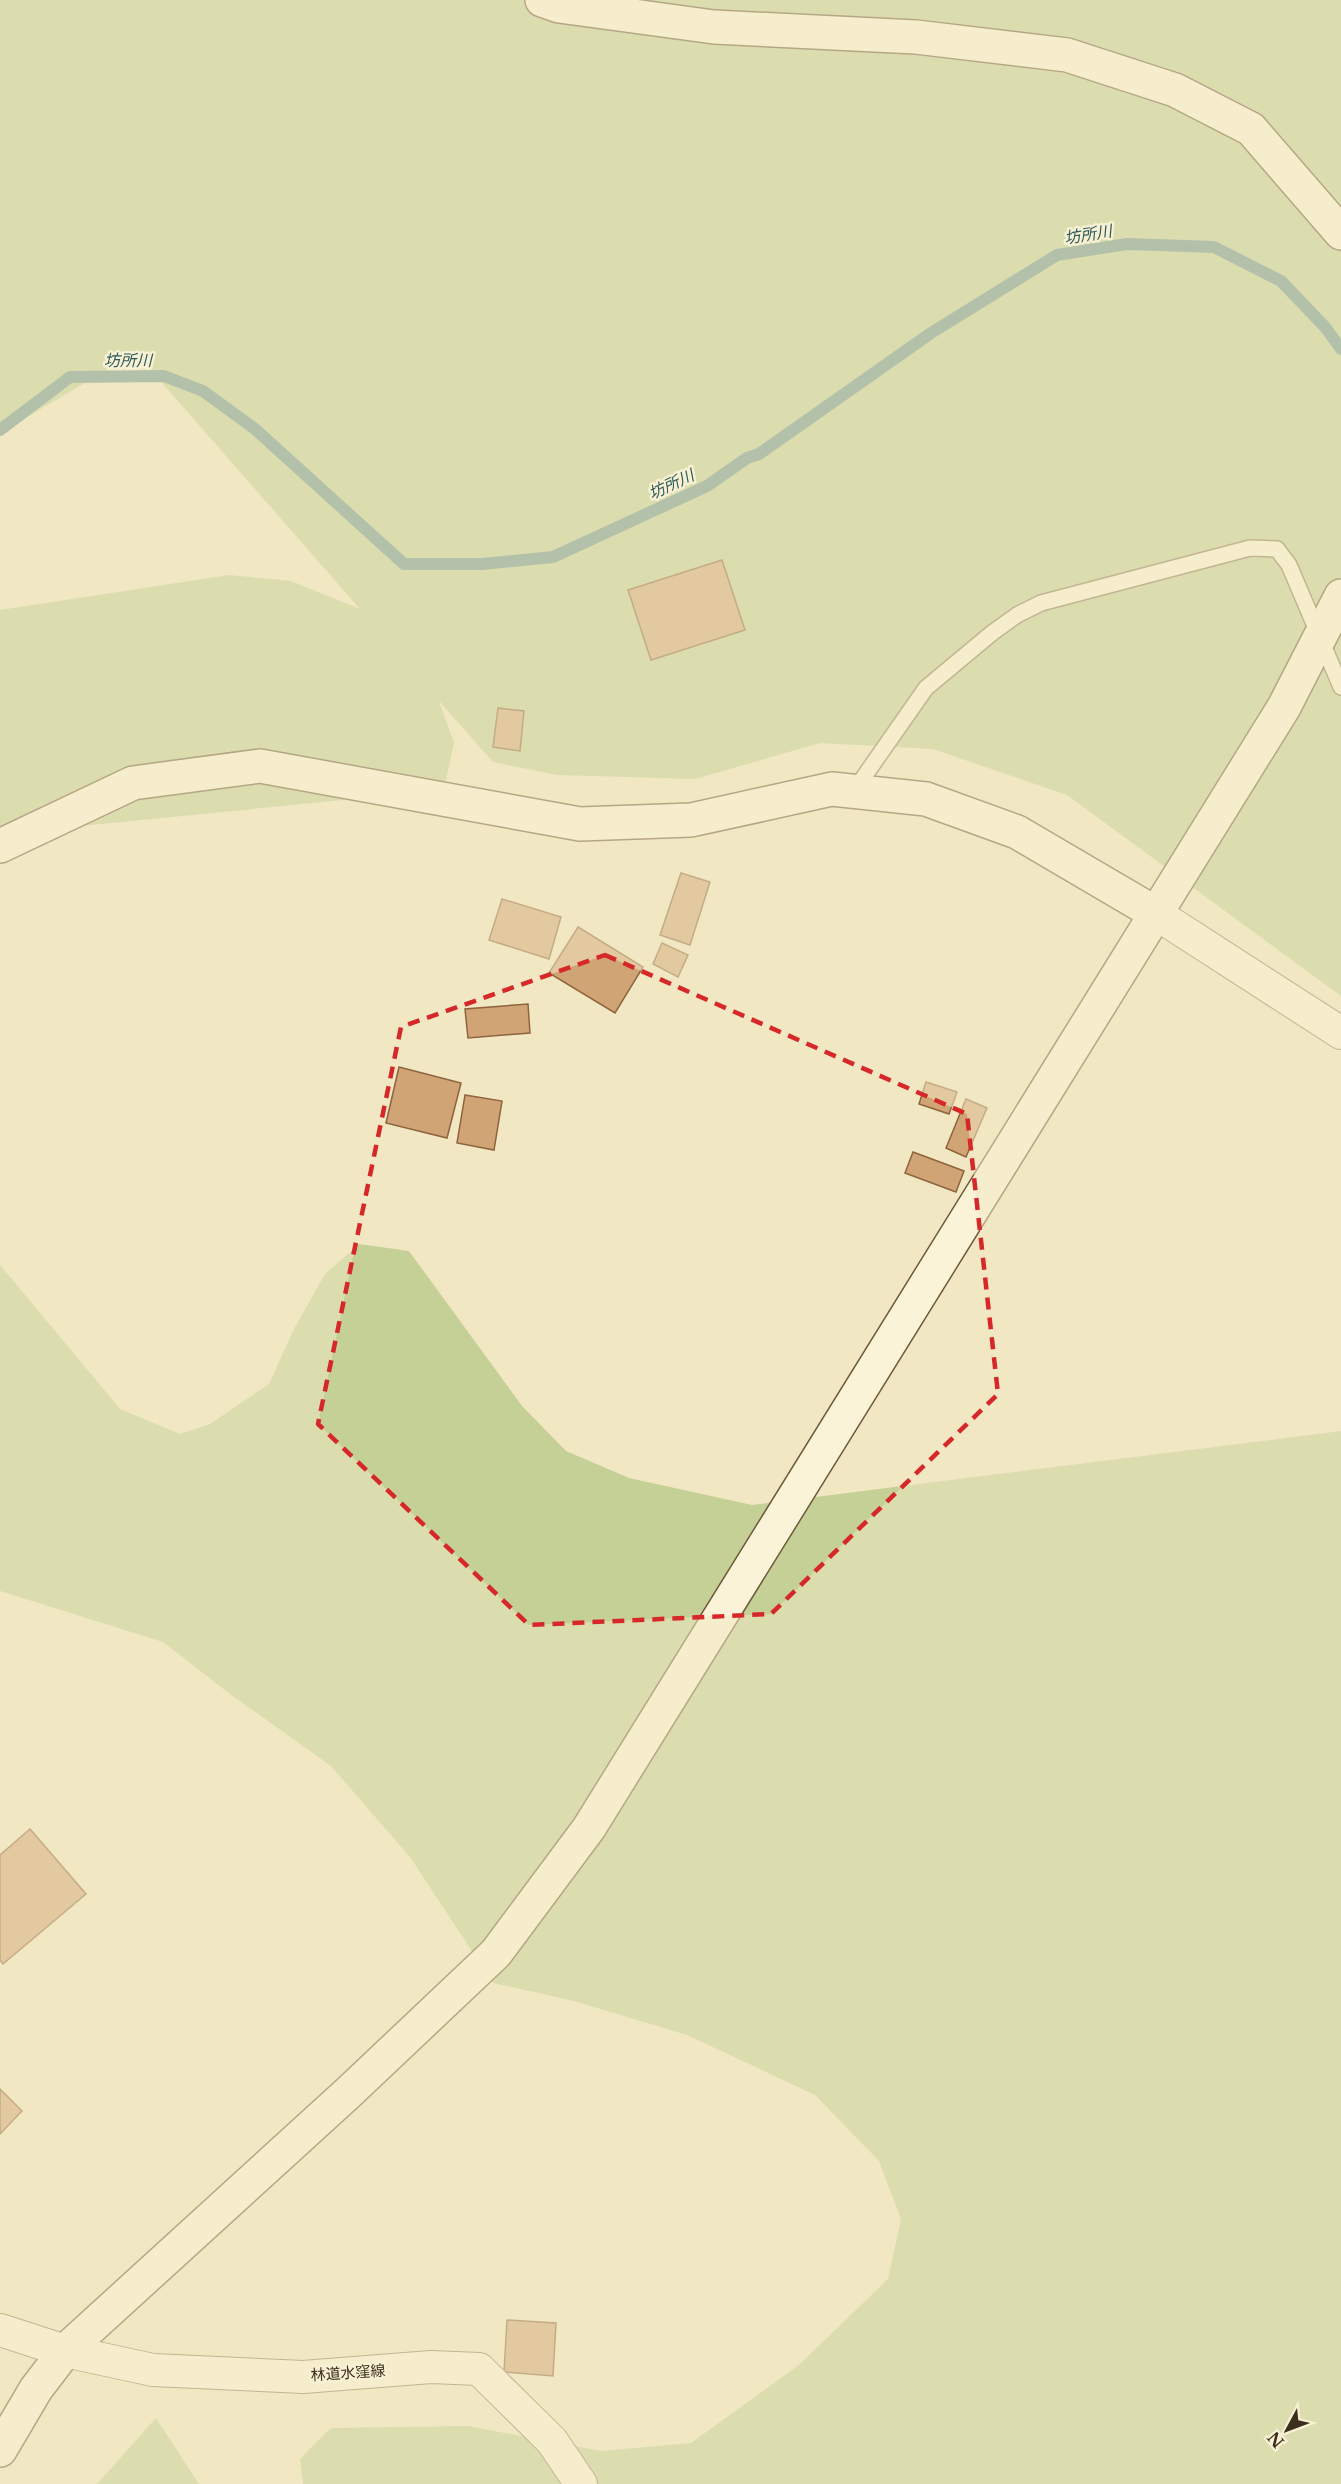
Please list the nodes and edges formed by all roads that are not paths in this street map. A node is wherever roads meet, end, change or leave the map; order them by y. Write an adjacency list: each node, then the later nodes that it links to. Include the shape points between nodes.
1 (542, 0): 2 (street, via 559,6 714,27 916,37 1067,55 1175,90 1251,129)
2 (1341, 233)
3 (1341, 596): 4 (street)
4 (1320, 636): 5 (lane); 6 (lane, via 1290,565 1276,549 1250,548 1041,603 992,633 926,688); 8 (street, via 1284,707)
5 (1341, 687)
6 (854, 791): 7 (street, via 832,789 691,820 580,824 260,766 133,783); 8 (street, via 926,799 1017,832)
7 (0, 846)
8 (1155, 913): 9 (street); 11 (street, via 589,1828 496,1953)
9 (1341, 1033)
10 (0, 2330): 11 (street, 林道水窪線)
11 (65, 2351): 12 (street, via 36,2389); 13 (street, 林道水窪線, via 153,2370 279,2376 431,2367 479,2369 552,2441)
12 (0, 2450)
13 (581, 2484)

